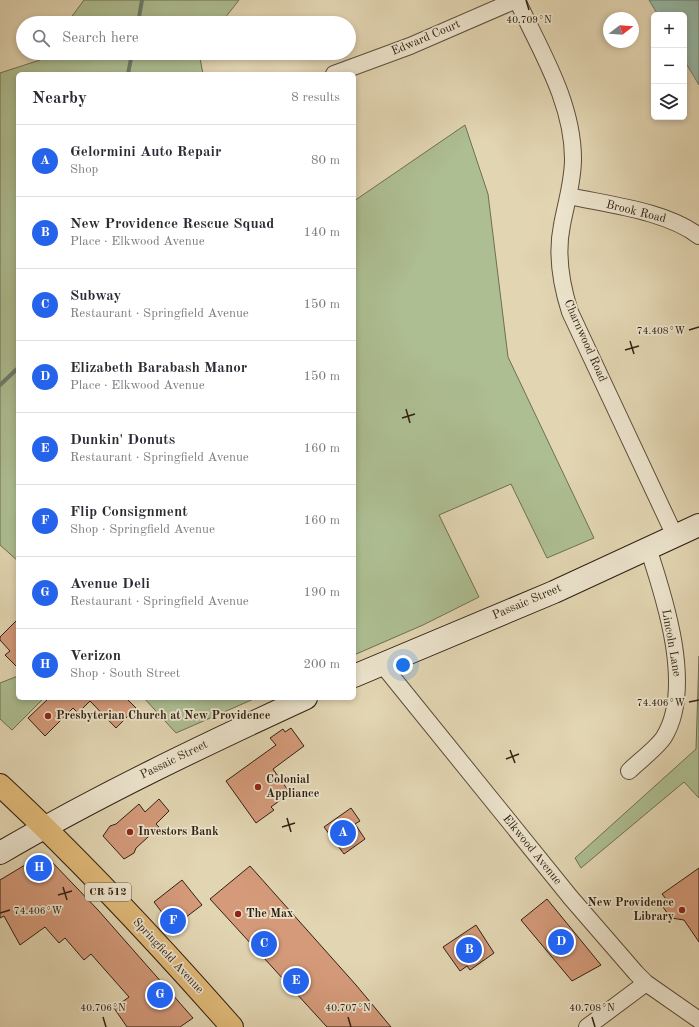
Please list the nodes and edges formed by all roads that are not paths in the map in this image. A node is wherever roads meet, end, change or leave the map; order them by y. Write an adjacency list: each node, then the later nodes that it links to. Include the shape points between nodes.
1 (516, 0): 2 (street, Edward Court, via 410,46); 3 (street, Charnwood Road, via 556,86 569,121 573,159)
2 (339, 72)
3 (570, 196): 4 (street, Brook Road, via 662,217 684,226); 6 (street, Charnwood Road, via 560,244 561,278 570,312)
4 (699, 236)
5 (699, 525): 6 (main road, Passaic Street)
6 (675, 536): 7 (main road, Passaic Street)
7 (648, 548): 8 (main road, Passaic Street, via 554,592); 11 (street, Lincoln Lane, via 659,580 672,638 678,695 673,718 664,738)
8 (381, 663): 9 (main road, Passaic Street); 15 (street, Elkwood Avenue, via 571,898)
9 (356, 675)
10 (302, 700): 13 (main road, Passaic Street, via 142,775)
11 (630, 771)
12 (0, 785): 13 (main road, Springfield Avenue / CR 512)
13 (44, 827): 14 (main road, Passaic Street); 17 (main road, Springfield Avenue / CR 512)
14 (0, 853)
15 (646, 983): 16 (street, Elkwood Avenue); 18 (street)
16 (699, 1020)
17 (232, 1027)
18 (587, 1027)

